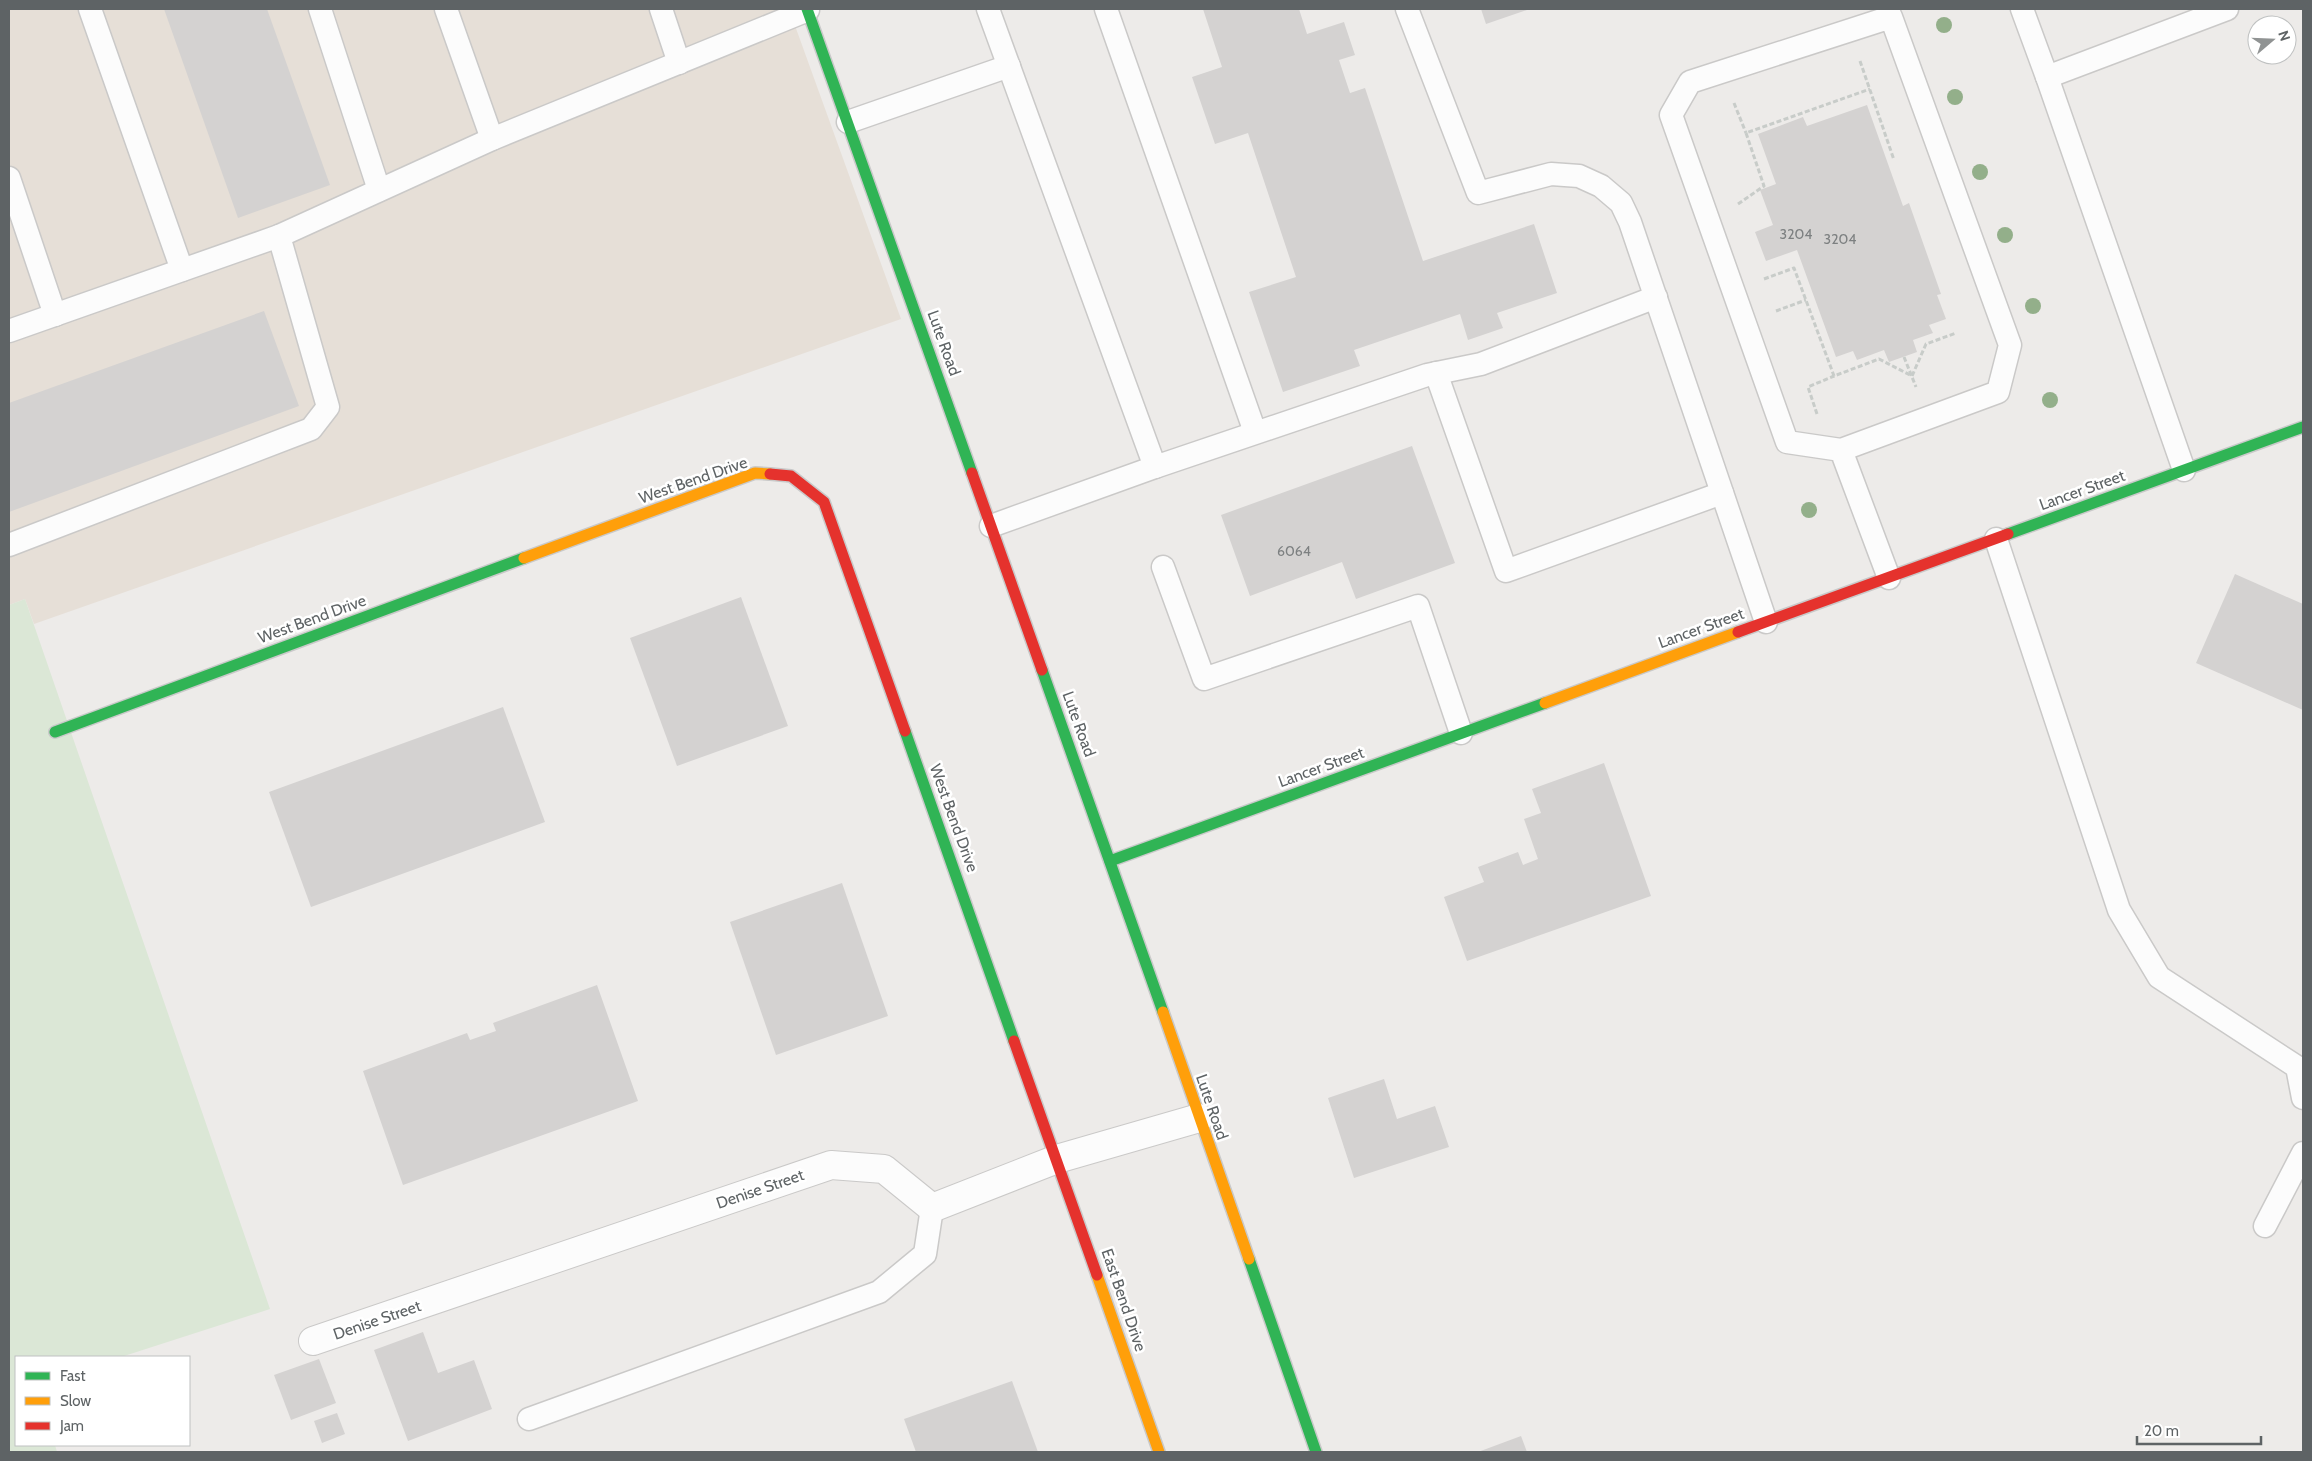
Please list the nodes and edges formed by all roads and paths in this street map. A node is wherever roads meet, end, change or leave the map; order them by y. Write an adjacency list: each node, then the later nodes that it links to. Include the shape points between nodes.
1 (90, 9): 25 (lane)
2 (320, 9): 22 (lane)
3 (446, 9): 19 (lane)
4 (661, 9): 12 (lane)
5 (988, 9): 13 (lane)
6 (1106, 9): 37 (lane)
7 (1407, 9): 27 (lane, via 1478,193 1551,174 1579,176 1601,186 1624,210)
8 (2022, 9): 14 (lane)
9 (2227, 9): 14 (lane)
10 (808, 10): 12 (lane); 17 (street, Lute Road)
11 (1867, 58): 15 (path, via 1860,60)
12 (679, 63): 19 (lane)
13 (1009, 66): 17 (lane); 39 (lane)
14 (2047, 77): 40 (lane)
15 (1870, 89): 18 (path); 20 (path)
16 (1725, 104): 18 (path, via 1733,102)
17 (848, 122): 42 (street, Lute Road)
18 (1746, 133): 23 (path, via 1764,186 1737,204)
19 (492, 139): 22 (lane)
20 (1894, 160)
21 (9, 178): 28 (lane)
22 (379, 190): 24 (lane)
23 (1740, 213)
24 (279, 236): 25 (lane); 44 (lane, via 328,407 311,429)
25 (182, 270): 28 (lane)
26 (1761, 271): 33 (path, via 1764,279 1794,268)
27 (1656, 297): 32 (lane, via 1481,364); 41 (lane)
28 (55, 314): 29 (lane)
29 (9, 331)
30 (1956, 333): 34 (path, via 1926,344)
31 (1904, 357): 34 (path)
32 (1436, 373): 37 (lane); 41 (lane, via 1506,571)
33 (1834, 376): 34 (path, via 1879,359); 35 (path, via 1808,387)
34 (1912, 376)
35 (1818, 415)
36 (2303, 427): 40 (street, Lancer Street)
37 (1256, 432): 39 (lane)
38 (1841, 450): 38 (lane, via 1998,392 2010,345 1891,17 1690,82 1671,115 1787,442); 46 (lane)
39 (1155, 467): 42 (lane)
40 (2184, 470): 43 (street, Lancer Street)
41 (1722, 493): 47 (lane)
42 (991, 526): 50 (street, Lute Road)
43 (1996, 539): 46 (street, Lancer Street); 51 (lane, via 2119,910 2159,977 2297,1067)
44 (9, 545)
45 (1163, 567): 49 (lane, via 1204,679 1418,606)
46 (1889, 578): 47 (street, Lancer Street)
47 (1766, 622): 49 (street, Lancer Street)
48 (55, 732): 54 (street, West Bend Drive, via 754,473 791,476 824,502)
49 (1461, 733): 50 (street, Lancer Street)
50 (1110, 860): 52 (street, Lute Road)
51 (2303, 1098)
52 (1199, 1118): 54 (street); 60 (street, Lute Road)
53 (2303, 1152): 56 (lane)
54 (1057, 1158): 55 (street); 59 (street, East Bend Drive)
55 (932, 1208): 57 (street, Denise Street, via 884,1169 831,1165); 58 (lane, via 925,1254 879,1292)
56 (2265, 1226)
57 (313, 1341)
58 (529, 1419)
59 (1160, 1452)
60 (1316, 1452)

